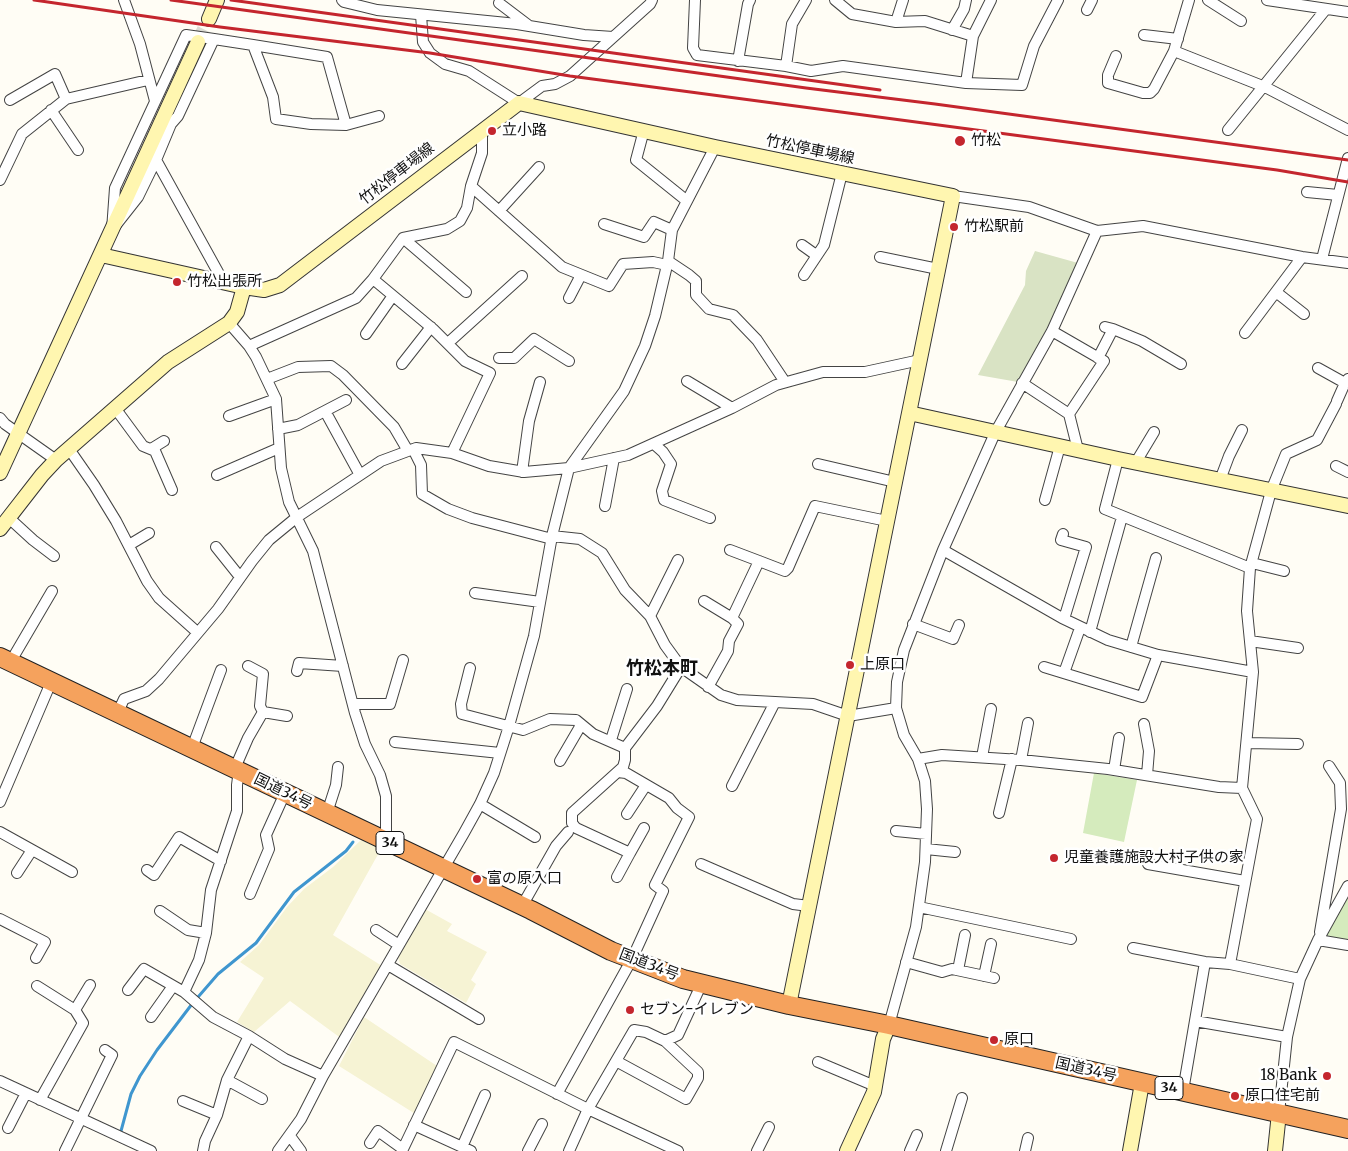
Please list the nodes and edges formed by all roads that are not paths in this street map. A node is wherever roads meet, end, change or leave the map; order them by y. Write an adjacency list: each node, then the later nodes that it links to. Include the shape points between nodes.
1 (124, 0): 37 (street, via 140,44)
2 (217, 0): 20 (street)
3 (342, 0): 19 (street, via 377,10)
4 (652, 0): 28 (street)
5 (695, 0): 35 (street, via 693,48 697,55)
6 (750, 0): 35 (street)
7 (806, 0): 36 (street, via 792,24)
8 (835, 0): 22 (street, via 852,14)
9 (903, 0): 22 (street)
10 (966, 0): 25 (street)
11 (991, 0): 27 (street)
12 (1058, 0): 38 (street, via 1034,46 1022,85)
13 (1189, 0): 30 (street)
14 (1208, 0): 21 (street)
15 (1267, 0): 17 (street)
16 (499, 2): 23 (street); 24 (street)
17 (1326, 9): 18 (street); 39 (street)
18 (1348, 12)
19 (421, 16): 23 (street); 43 (street, via 423,42 430,53 444,64 469,71)
20 (209, 19)
21 (1241, 21)
22 (896, 22): 25 (street, via 926,21)
23 (497, 23): 24 (street)
24 (531, 27): 28 (street)
25 (952, 30): 27 (street)
26 (1144, 35): 30 (street)
27 (973, 36): 38 (street)
28 (613, 37): 43 (street, via 570,76 542,86)
29 (214, 39): 32 (street); 42 (street, via 186,34); 54 (street)
30 (1178, 39): 33 (street)
31 (198, 42): 65 (street)
32 (253, 45): 46 (street, via 326,57); 46 (street, via 273,97 276,118)
33 (1174, 51): 34 (street, via 1150,93 1108,83); 39 (street)
34 (1116, 56)
35 (738, 61): 36 (street)
36 (786, 66): 38 (street, via 811,71 843,66)
37 (148, 80): 40 (street); 42 (street)
38 (966, 83)
39 (1264, 86): 49 (street); 50 (street)
40 (66, 99): 41 (street, via 55,74); 44 (street)
41 (10, 100)
42 (155, 101): 65 (street, via 115,188)
43 (519, 102): 47 (street, 竹松停車場線); 48 (street, 竹松停車場線)
44 (52, 110): 52 (street); 57 (street, via 22,134)
45 (379, 116): 46 (street)
46 (346, 125)
47 (482, 130): 58 (street, via 482,153); 83 (street, 竹松停車場線, via 280,285 264,290)
48 (644, 130): 51 (street, 竹松停車場線); 62 (street, via 636,160)
49 (1228, 130)
50 (1348, 130)
51 (715, 147): 56 (street, 竹松停車場線); 62 (street)
52 (78, 150)
53 (1348, 158): 60 (street)
54 (156, 160): 65 (street, via 138,197); 82 (street)
55 (539, 167): 63 (street)
56 (842, 173): 61 (street, 竹松停車場線); 71 (street, via 824,245)
57 (0, 180)
58 (471, 186): 63 (street); 68 (street, via 460,220 447,229)
59 (1307, 192): 60 (street)
60 (1338, 195): 74 (street)
61 (953, 196): 67 (street, via 1029,207); 77 (street)
62 (686, 201): 66 (street)
63 (499, 211): 78 (street, via 562,267)
64 (604, 224): 66 (street, via 644,237 654,222)
65 (112, 230): 70 (street)
66 (672, 230): 75 (street)
67 (1098, 231): 73 (street, via 1142,226); 91 (street)
68 (403, 238): 81 (street); 84 (street)
69 (802, 245): 71 (street)
70 (100, 255): 82 (street, 竹松停車場線); 121 (street)
71 (816, 256): 79 (street)
72 (880, 257): 77 (street)
73 (1302, 257): 74 (street); 85 (street)
74 (1322, 259): 76 (street)
75 (667, 263): 78 (street, via 623,264 609,286); 107 (street, via 696,281 696,295 709,309 733,315 757,340); 138 (street, via 645,346 624,391)
76 (1348, 263)
77 (938, 269): 97 (street)
78 (581, 275): 87 (street)
79 (804, 275)
80 (522, 276): 94 (street)
81 (373, 280): 86 (street); 95 (street, via 356,298)
82 (224, 283): 83 (street, 竹松停車場線)
83 (244, 287): 89 (street, via 237,312)
84 (466, 292)
85 (1276, 292): 88 (street); 92 (street)
86 (392, 296): 90 (street); 93 (street)
87 (569, 298)
88 (1304, 314)
89 (229, 322): 95 (street); 111 (street, via 168,362)
90 (431, 327): 94 (street); 99 (street)
91 (1052, 331): 96 (street); 108 (street)
92 (1245, 333)
93 (366, 334)
94 (448, 343): 102 (street, via 465,361)
95 (249, 346): 103 (street)
96 (1098, 358): 100 (street, via 1109,328 1142,340); 115 (street, via 1104,361)
97 (920, 360): 107 (street, via 865,372 823,372); 114 (street)
98 (569, 361): 102 (street, via 534,339 514,358 500,356)
99 (402, 364)
100 (1182, 364)
101 (1318, 368): 105 (street)
102 (490, 374): 131 (street)
103 (267, 380): 109 (street); 129 (street, via 298,367 331,366 394,427)
104 (687, 381): 112 (street)
105 (1347, 381): 147 (street, via 1317,440 1286,454)
106 (540, 382): 139 (street, via 529,421)
107 (785, 382): 112 (street)
108 (1022, 383): 115 (street); 122 (street)
109 (276, 399): 116 (street); 118 (street)
110 (346, 400): 113 (street)
111 (115, 408): 127 (street); 128 (street, via 143,446)
112 (732, 408): 124 (street)
113 (325, 411): 118 (street, via 298,425); 142 (street)
114 (909, 413): 122 (street); 145 (street)
115 (1070, 414): 130 (street)
116 (229, 416)
117 (0, 418): 121 (street)
118 (278, 429): 126 (street)
119 (1242, 430): 144 (street)
120 (1154, 432): 135 (street)
121 (19, 433): 134 (street); 141 (street)
122 (995, 433): 125 (street); 162 (street)
123 (164, 441): 128 (street)
124 (654, 444): 132 (street); 153 (street, via 671,464 662,491 664,500)
125 (1060, 446): 130 (street); 148 (street)
126 (279, 448): 143 (street); 151 (street, via 289,502)
127 (69, 449): 134 (street); 159 (street)
128 (150, 449): 146 (street, via 155,451)
129 (410, 450): 131 (street); 142 (street, via 381,461); 157 (street, via 421,465 422,494 472,518)
130 (1078, 450): 133 (street)
131 (452, 453): 139 (street, via 488,466)
132 (614, 458): 138 (street); 149 (street)
133 (1118, 459): 135 (street); 152 (street, via 1105,510)
134 (56, 460): 155 (street)
135 (1136, 462): 144 (street)
136 (818, 464): 145 (street)
137 (1336, 466): 140 (street)
138 (569, 468): 139 (street); 157 (street)
139 (522, 472)
140 (1348, 472)
141 (0, 473)
142 (360, 475): 151 (street)
143 (217, 476)
144 (1220, 480): 147 (street)
145 (895, 482): 154 (street)
146 (172, 490)
147 (1271, 491): 150 (street); 167 (street)
148 (1045, 500)
149 (604, 506)
150 (1348, 506)
151 (297, 517): 169 (street, via 269,540); 189 (street, via 313,551)
152 (1122, 517): 167 (street); 179 (street)
153 (710, 518)
154 (887, 521): 166 (street, via 815,506 785,571); 206 (street)
155 (4, 524): 163 (street)
156 (149, 533): 159 (street)
157 (552, 538): 173 (street); 174 (street, via 580,539 602,553 625,590)
158 (1061, 540): 176 (street, via 1086,547)
159 (129, 545): 180 (street, via 147,582 159,598)
160 (216, 547): 169 (street)
161 (730, 550): 166 (street)
162 (944, 550): 176 (street); 177 (street)
163 (54, 556)
164 (1156, 558): 182 (street)
165 (678, 560): 174 (street)
166 (759, 561): 175 (street)
167 (1251, 566): 168 (street); 181 (street, via 1247,611)
168 (1284, 571)
169 (240, 577): 180 (street)
170 (52, 591): 185 (street)
171 (475, 593): 173 (street)
172 (704, 601): 175 (street)
173 (540, 602): 210 (street)
174 (650, 616): 190 (street)
175 (732, 618): 197 (street, via 738,624 729,641 728,651)
176 (1064, 619): 179 (street)
177 (913, 624): 178 (street, via 953,639); 201 (street, via 897,682)
178 (959, 625)
179 (1085, 630): 182 (street); 195 (street)
180 (197, 632): 203 (street, via 159,679 146,691 124,699)
181 (1250, 641): 183 (street); 194 (street)
182 (1132, 647): 184 (street)
183 (1298, 648)
184 (1158, 655): 194 (street); 195 (street, via 1142,696)
185 (5, 659): 196 (highway, 国道34号 / 34)
186 (403, 660): 200 (street, via 390,704)
187 (299, 663): 189 (street)
188 (248, 666): 204 (street, via 263,674 260,706)
189 (343, 666): 200 (street)
190 (681, 667): 197 (street); 217 (street)
191 (1044, 667): 195 (street)
192 (470, 668): 210 (street, via 461,704 462,714)
193 (221, 670): 216 (street)
194 (1253, 672): 214 (street)
195 (1064, 673)
196 (52, 680): 203 (highway, 国道34号 / 34); 233 (street)
197 (708, 687): 199 (street, via 737,700)
198 (627, 689): 212 (street)
199 (775, 702): 206 (street, via 813,704); 230 (street)
200 (353, 704): 244 (street, via 386,796)
201 (896, 708): 206 (street); 220 (street, via 904,735)
202 (991, 709): 219 (street)
203 (118, 712): 216 (highway, 国道34号 / 34)
204 (263, 712): 205 (street); 225 (street, via 248,738)
205 (287, 716)
206 (848, 716): 261 (street)
207 (1028, 723): 221 (street)
208 (1144, 724): 228 (street, via 1149,751)
209 (581, 725): 210 (street, via 576,720 550,719 523,730); 212 (street, via 593,734); 222 (street)
210 (509, 726): 218 (street)
211 (1119, 738): 226 (street)
212 (611, 740): 217 (street)
213 (395, 742): 218 (street)
214 (1246, 742): 215 (street); 231 (street)
215 (1298, 744)
216 (192, 748): 225 (highway, 国道34号 / 34)
217 (626, 748): 227 (street, via 623,767)
218 (500, 753): 234 (street)
219 (982, 757): 220 (street, via 942,755); 221 (street)
220 (918, 759): 242 (street, via 925,781)
221 (1017, 760): 226 (street); 236 (street)
222 (560, 761)
223 (1329, 766): 269 (street, via 1340,783 1341,808)
224 (338, 767): 235 (street)
225 (237, 769): 232 (highway, 国道34号 / 34); 249 (street, via 237,811)
226 (1114, 770): 228 (street)
227 (618, 772): 229 (street); 248 (street, via 572,813 572,823 576,828)
228 (1147, 775): 231 (street)
229 (646, 785): 237 (street); 275 (street, via 669,798 689,818 655,885 663,891)
230 (732, 786)
231 (1242, 788): 257 (street, via 1257,819)
232 (285, 792): 235 (highway, 国道34号 / 34); 259 (street, via 266,835 269,849)
233 (0, 802)
234 (480, 804): 243 (street); 252 (street)
235 (327, 813): 244 (highway, 国道34号 / 34)
236 (999, 813)
237 (627, 814)
238 (644, 828): 248 (street)
239 (896, 831): 242 (street)
240 (0, 832): 246 (street)
241 (568, 832): 260 (street, via 556,846)
242 (926, 834): 245 (street)
243 (535, 836)
244 (386, 841): 252 (highway, 国道34号 / 34)
245 (926, 849): 247 (street); 262 (street)
246 (32, 850): 253 (street); 254 (street)
247 (955, 852)
248 (630, 853): 256 (street)
249 (221, 861): 255 (street, via 179,837 167,847); 266 (street, via 211,890)
250 (701, 864): 261 (street, via 793,904)
251 (1148, 864): 257 (street)
252 (442, 868): 260 (highway, 国道34号 / 34); 271 (street)
253 (72, 872)
254 (17, 873)
255 (155, 875)
256 (617, 877)
257 (1245, 881): 278 (street)
258 (1348, 886): 269 (street)
259 (250, 894)
260 (522, 906): 275 (highway, 国道34号 / 34)
261 (809, 906): 288 (street)
262 (919, 907): 268 (street); 276 (street)
263 (160, 912): 266 (street, via 188,930)
264 (0, 919): 274 (street, via 45,942)
265 (376, 930): 271 (street)
266 (206, 933): 287 (street)
267 (966, 935): 280 (street)
268 (1071, 939)
269 (1318, 940): 272 (street); 281 (street)
270 (991, 944): 280 (street, via 989,977)
271 (399, 945): 279 (street)
272 (1348, 945)
273 (1133, 948): 277 (street)
274 (36, 958)
275 (632, 959): 282 (highway, 国道34号 / 34); 307 (street)
276 (906, 962): 280 (street, via 942,972); 293 (street)
277 (1206, 962): 278 (street); 292 (street)
278 (1230, 964): 281 (street)
279 (388, 965): 291 (street); 300 (street)
280 (958, 970)
281 (1300, 979): 295 (street)
282 (702, 983): 288 (highway, 国道34号 / 34); 296 (street, via 678,1036)
283 (90, 984): 289 (street)
284 (37, 986): 289 (street)
285 (172, 986): 286 (street, via 144,969); 287 (street); 290 (street)
286 (128, 990)
287 (191, 998): 294 (street, via 213,1017)
288 (789, 1005): 293 (highway, 国道34号 / 34)
289 (75, 1010): 311 (street, via 84,1023)
290 (151, 1017)
291 (479, 1019)
292 (1195, 1021): 295 (street); 305 (street)
293 (889, 1025): 303 (highway, 国道34号 / 34); 304 (street)
294 (249, 1036): 300 (street, via 285,1059); 301 (street)
295 (1287, 1037): 314 (street)
296 (665, 1041): 298 (street, via 634,1030); 298 (street, via 698,1072 686,1100)
297 (112, 1055): 316 (street)
298 (616, 1061): 313 (street)
299 (818, 1062): 304 (street)
300 (323, 1076): 323 (street)
301 (227, 1080): 310 (street); 315 (street)
302 (0, 1081): 306 (street)
303 (1142, 1083): 305 (highway, 国道34号 / 34); 341 (street)
304 (875, 1086): 328 (street)
305 (1183, 1091): 314 (highway, 国道34号 / 34)
306 (26, 1094): 311 (street); 320 (street)
307 (557, 1094): 313 (street); 318 (street, via 454,1042)
308 (485, 1095): 326 (street)
309 (962, 1098): 339 (street)
310 (262, 1099)
311 (40, 1100): 316 (street)
312 (183, 1101): 315 (street)
313 (588, 1109): 335 (street); 336 (street)
314 (1279, 1113): 321 (highway, 国道34号 / 34); 342 (street)
315 (217, 1115): 331 (street)
316 (80, 1118): 329 (street); 330 (street)
317 (542, 1124): 334 (street)
318 (414, 1125): 326 (street); 327 (street)
319 (770, 1127): 337 (street)
320 (8, 1128)
321 (1348, 1129)
322 (917, 1135): 338 (street)
323 (290, 1136): 332 (street); 333 (street)
324 (1028, 1138): 340 (street)
325 (370, 1143): 327 (street, via 378,1131)
326 (466, 1149)
327 (402, 1150)
328 (849, 1150)
329 (65, 1151)
330 (151, 1151)
331 (203, 1151)
332 (278, 1151)
333 (301, 1151)
334 (528, 1151)
335 (568, 1151)
336 (678, 1151)
337 (757, 1151)
338 (910, 1151)
339 (946, 1151)
340 (1025, 1151)
341 (1130, 1151)
342 (1275, 1151)

